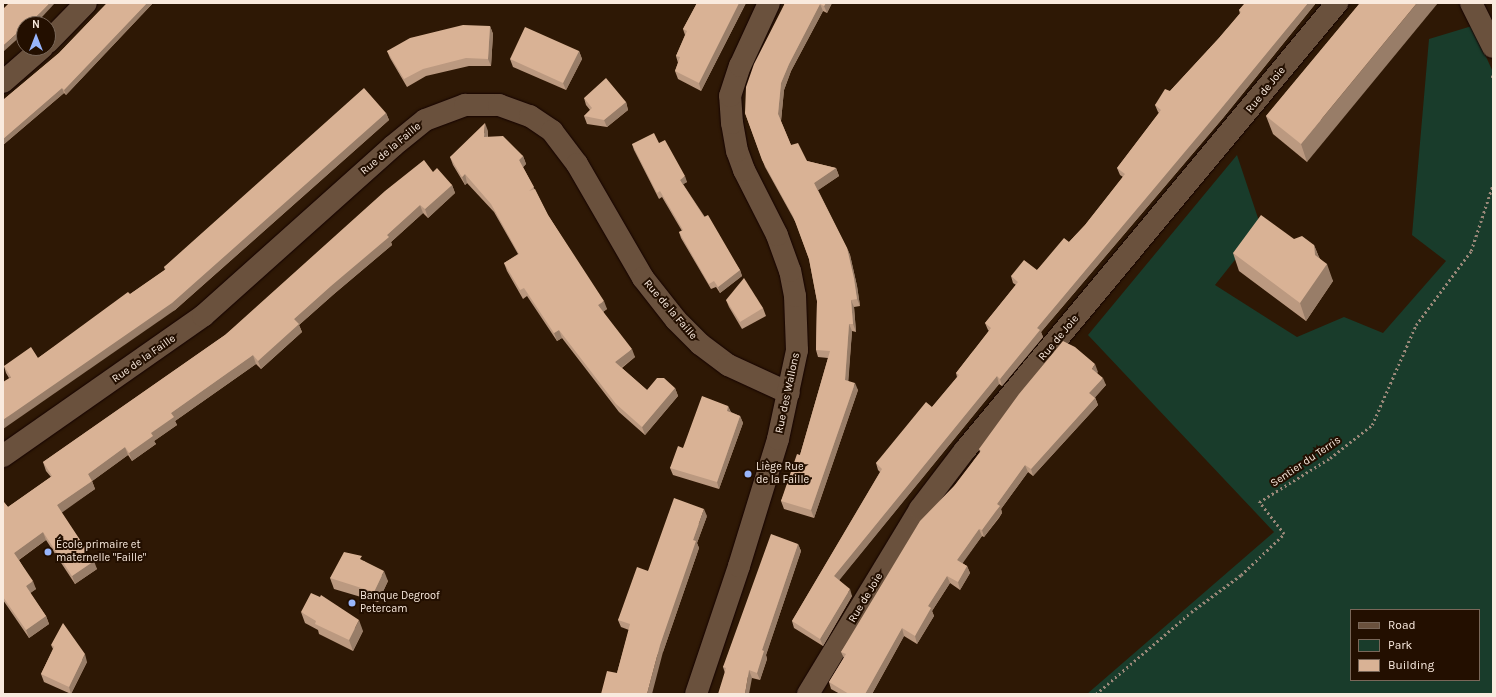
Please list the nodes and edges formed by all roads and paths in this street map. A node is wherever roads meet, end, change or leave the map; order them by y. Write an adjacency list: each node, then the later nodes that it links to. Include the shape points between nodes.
1 (86, 3): 5 (street)
2 (769, 3): 10 (street, Rue des Wallons, via 740,66 730,96 739,157 778,236 790,271 795,296 797,350)
3 (1337, 3): 13 (street, Rue de Joie, via 924,503)
4 (1471, 3): 6 (street)
5 (56, 34)
6 (1493, 48)
7 (33, 56): 8 (street)
8 (3, 82)
9 (1493, 184): 14 (path, Sentier du Terris, via 1471,251 1416,325 1372,425 1330,458 1259,502 1284,534 1241,575 1191,612)
10 (789, 393): 11 (street, Rue de la Faille, via 728,365 700,344 676,320 643,278 577,164 552,131 530,116 499,105 465,105 425,120 203,316); 12 (street, Rue des Wallons, via 778,439 739,566)
11 (3, 456)
12 (696, 694)
13 (808, 694)
14 (1096, 694)

